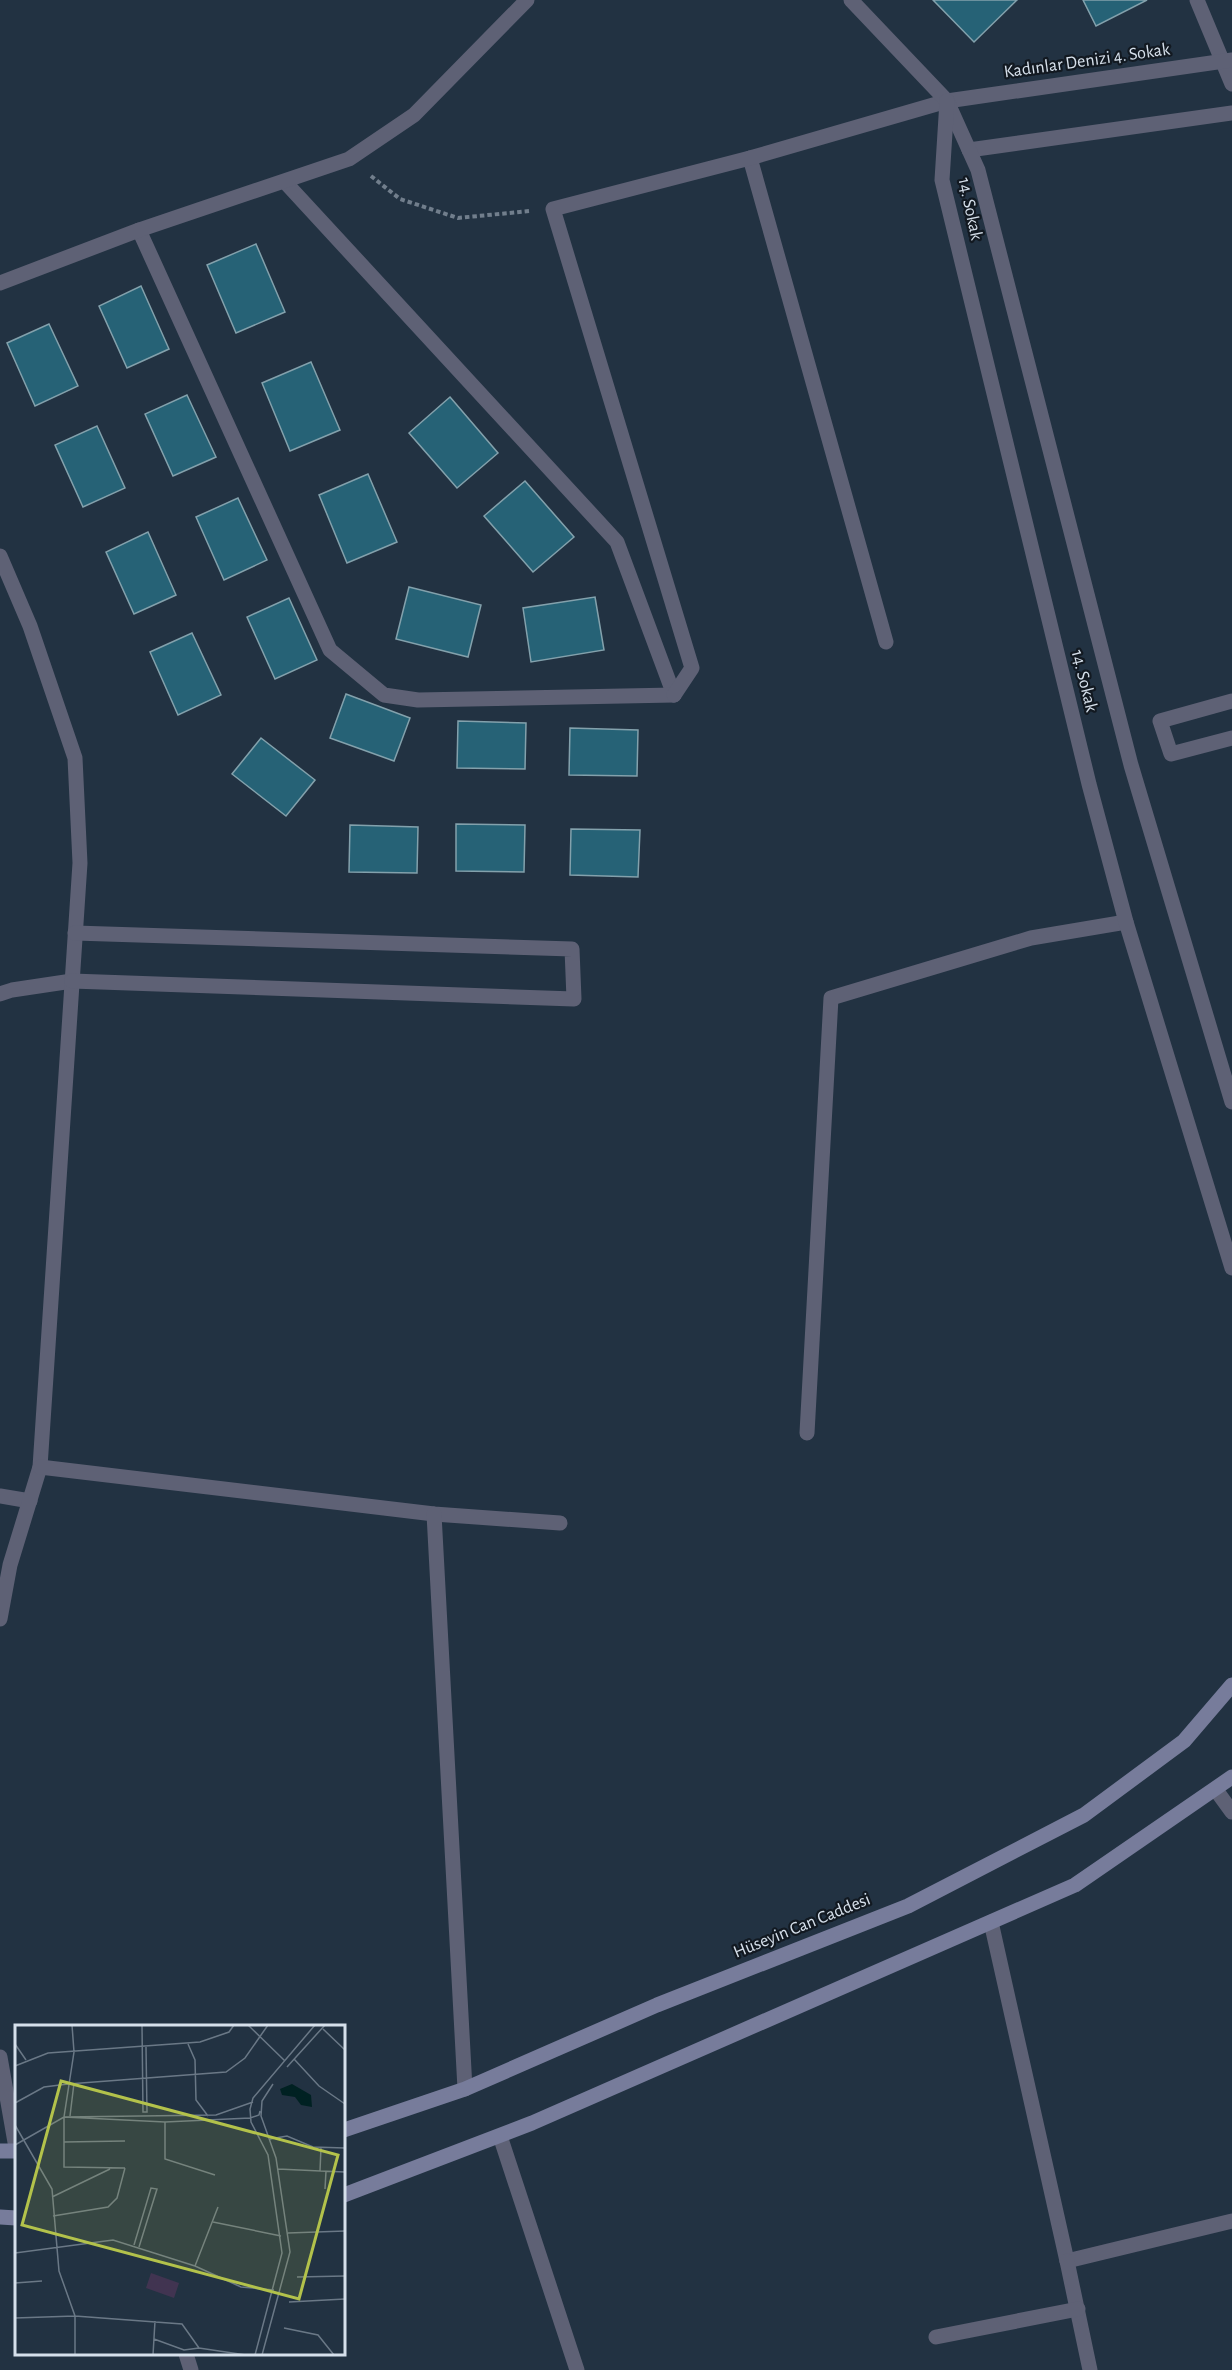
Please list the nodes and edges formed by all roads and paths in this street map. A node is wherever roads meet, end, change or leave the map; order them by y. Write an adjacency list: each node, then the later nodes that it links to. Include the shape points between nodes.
1 (527, 0): 10 (street, via 414,115)
2 (851, 0): 6 (street, 14. Sokak)
3 (1197, 0): 4 (street)
4 (1228, 61): 5 (street); 6 (street, Kadınlar Denizi 4. Sokak)
5 (1232, 84)
6 (947, 101): 8 (street, 14. Sokak); 9 (street, Kadınlar Denizi 4. Sokak); 20 (street, 14. Sokak, via 942,180)
7 (1232, 113): 8 (street)
8 (969, 150): 24 (street, 14. Sokak, via 978,171 1131,765)
9 (750, 158): 12 (street, Kadınlar Denizi 4. Sokak); 16 (street)
10 (350, 159): 11 (street); 12 (path, via 400,199 458,218)
11 (285, 182): 13 (street); 17 (street, via 618,542)
12 (553, 209): 17 (street, via 692,668)
13 (139, 230): 14 (street); 17 (street, via 330,650 384,695 418,700)
14 (0, 283)
15 (0, 556): 21 (street, via 30,626 75,759 80,863)
16 (886, 642)
17 (674, 695)
18 (1232, 701): 19 (street, via 1160,721 1171,754)
19 (1232, 738)
20 (1126, 921): 25 (street, 14. Sokak); 26 (street, via 1030,938 831,998)
21 (75, 933): 22 (street); 22 (street, via 572,949 574,999)
22 (72, 981): 23 (street); 27 (street)
23 (0, 994)
24 (1232, 1102)
25 (1231, 1264)
26 (807, 1433)
27 (40, 1467): 29 (street); 30 (street)
28 (0, 1496): 29 (street)
29 (30, 1501): 32 (street, via 10,1565)
30 (434, 1514): 31 (street); 39 (street)
31 (560, 1523)
32 (0, 1619)
33 (1232, 1685): 39 (main road, Hüseyin Can Caddesi, via 1185,1742 1084,1815 908,1906 657,2005)
34 (1232, 1777): 35 (main road)
35 (1216, 1790): 36 (street); 37 (main road, via 1075,1885)
36 (1232, 1812)
37 (991, 1922): 41 (main road); 49 (street)
38 (0, 2057): 42 (street)
39 (465, 2089): 40 (main road, Hüseyin Can Caddesi)
40 (345, 2130)
41 (500, 2136): 45 (main road); 54 (street)
42 (15, 2144)
43 (15, 2150): 44 (main road)
44 (0, 2151)
45 (345, 2195)
46 (0, 2217): 47 (main road)
47 (15, 2218)
48 (1232, 2221): 49 (street)
49 (1067, 2261): 50 (street)
50 (1078, 2309): 51 (street); 55 (street)
51 (936, 2337)
52 (186, 2355): 53 (street)
53 (191, 2370)
54 (578, 2370)
55 (1090, 2370)

